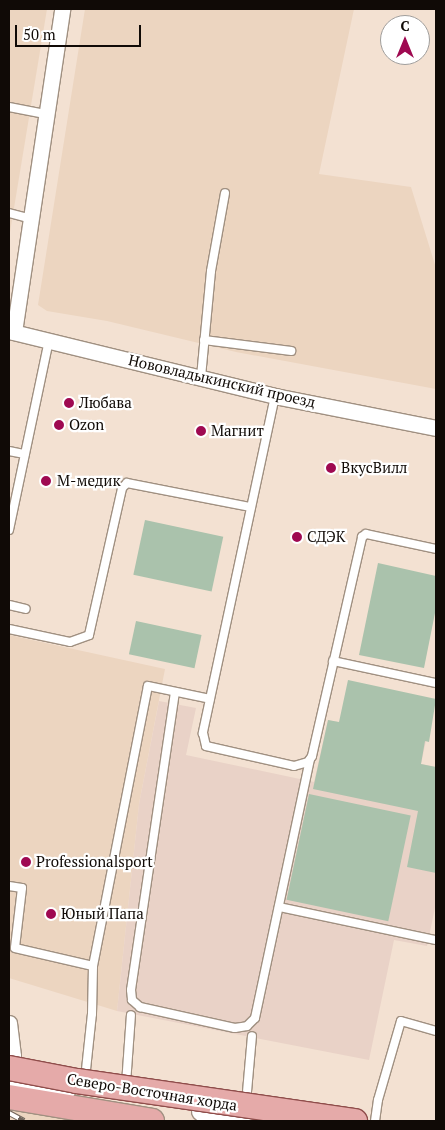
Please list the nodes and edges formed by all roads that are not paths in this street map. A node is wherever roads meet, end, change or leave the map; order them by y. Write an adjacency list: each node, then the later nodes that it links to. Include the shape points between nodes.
1 (62, 9): 3 (street)
2 (9, 108): 3 (lane)
3 (46, 114): 6 (street)
4 (225, 193): 9 (lane)
5 (9, 213): 6 (lane)
6 (31, 219): 7 (street)
7 (11, 332): 8 (street, Нововладыкинский проезд)
8 (49, 340): 11 (street, Нововладыкинский проезд); 15 (lane)
9 (204, 340): 10 (lane); 11 (lane)
10 (291, 351)
11 (200, 377): 12 (street, Нововладыкинский проезд)
12 (275, 396): 13 (street, Нововладыкинский проезд); 16 (lane)
13 (436, 428)
14 (9, 451): 15 (lane)
15 (25, 454): 17 (lane)
16 (251, 507): 21 (lane, via 127,483 122,488 89,635 70,642); 25 (lane)
17 (9, 530)
18 (436, 549): 22 (lane, via 366,534 362,537)
19 (9, 605): 20 (lane)
20 (26, 609)
21 (9, 629)
22 (333, 661): 23 (lane); 26 (lane)
23 (436, 683)
24 (175, 692): 25 (lane); 28 (lane, via 131,990 134,1004 235,1028 247,1026 255,1018); 30 (lane, via 148,686)
25 (210, 699): 26 (lane, via 202,739 206,746 294,766)
26 (310, 760): 28 (lane)
27 (9, 886): 30 (lane, via 22,888 15,948)
28 (279, 906): 29 (lane)
29 (436, 940)
30 (93, 966): 36 (lane, via 92,1014)
31 (131, 1015): 37 (lane)
32 (9, 1023): 35 (street, via 13,1056)
33 (436, 1031): 42 (lane, via 401,1021)
34 (252, 1036): 38 (lane)
35 (9, 1082): 36 (street); 39 (main road, Северо-Восточная хорда); 41 (main road, Северо-Восточная хорда, bridge, via 77,1081)
36 (83, 1092): 37 (street)
37 (125, 1099): 38 (street)
38 (244, 1117): 40 (street)
39 (152, 1121)
40 (284, 1121)
41 (355, 1121)
42 (375, 1121)

